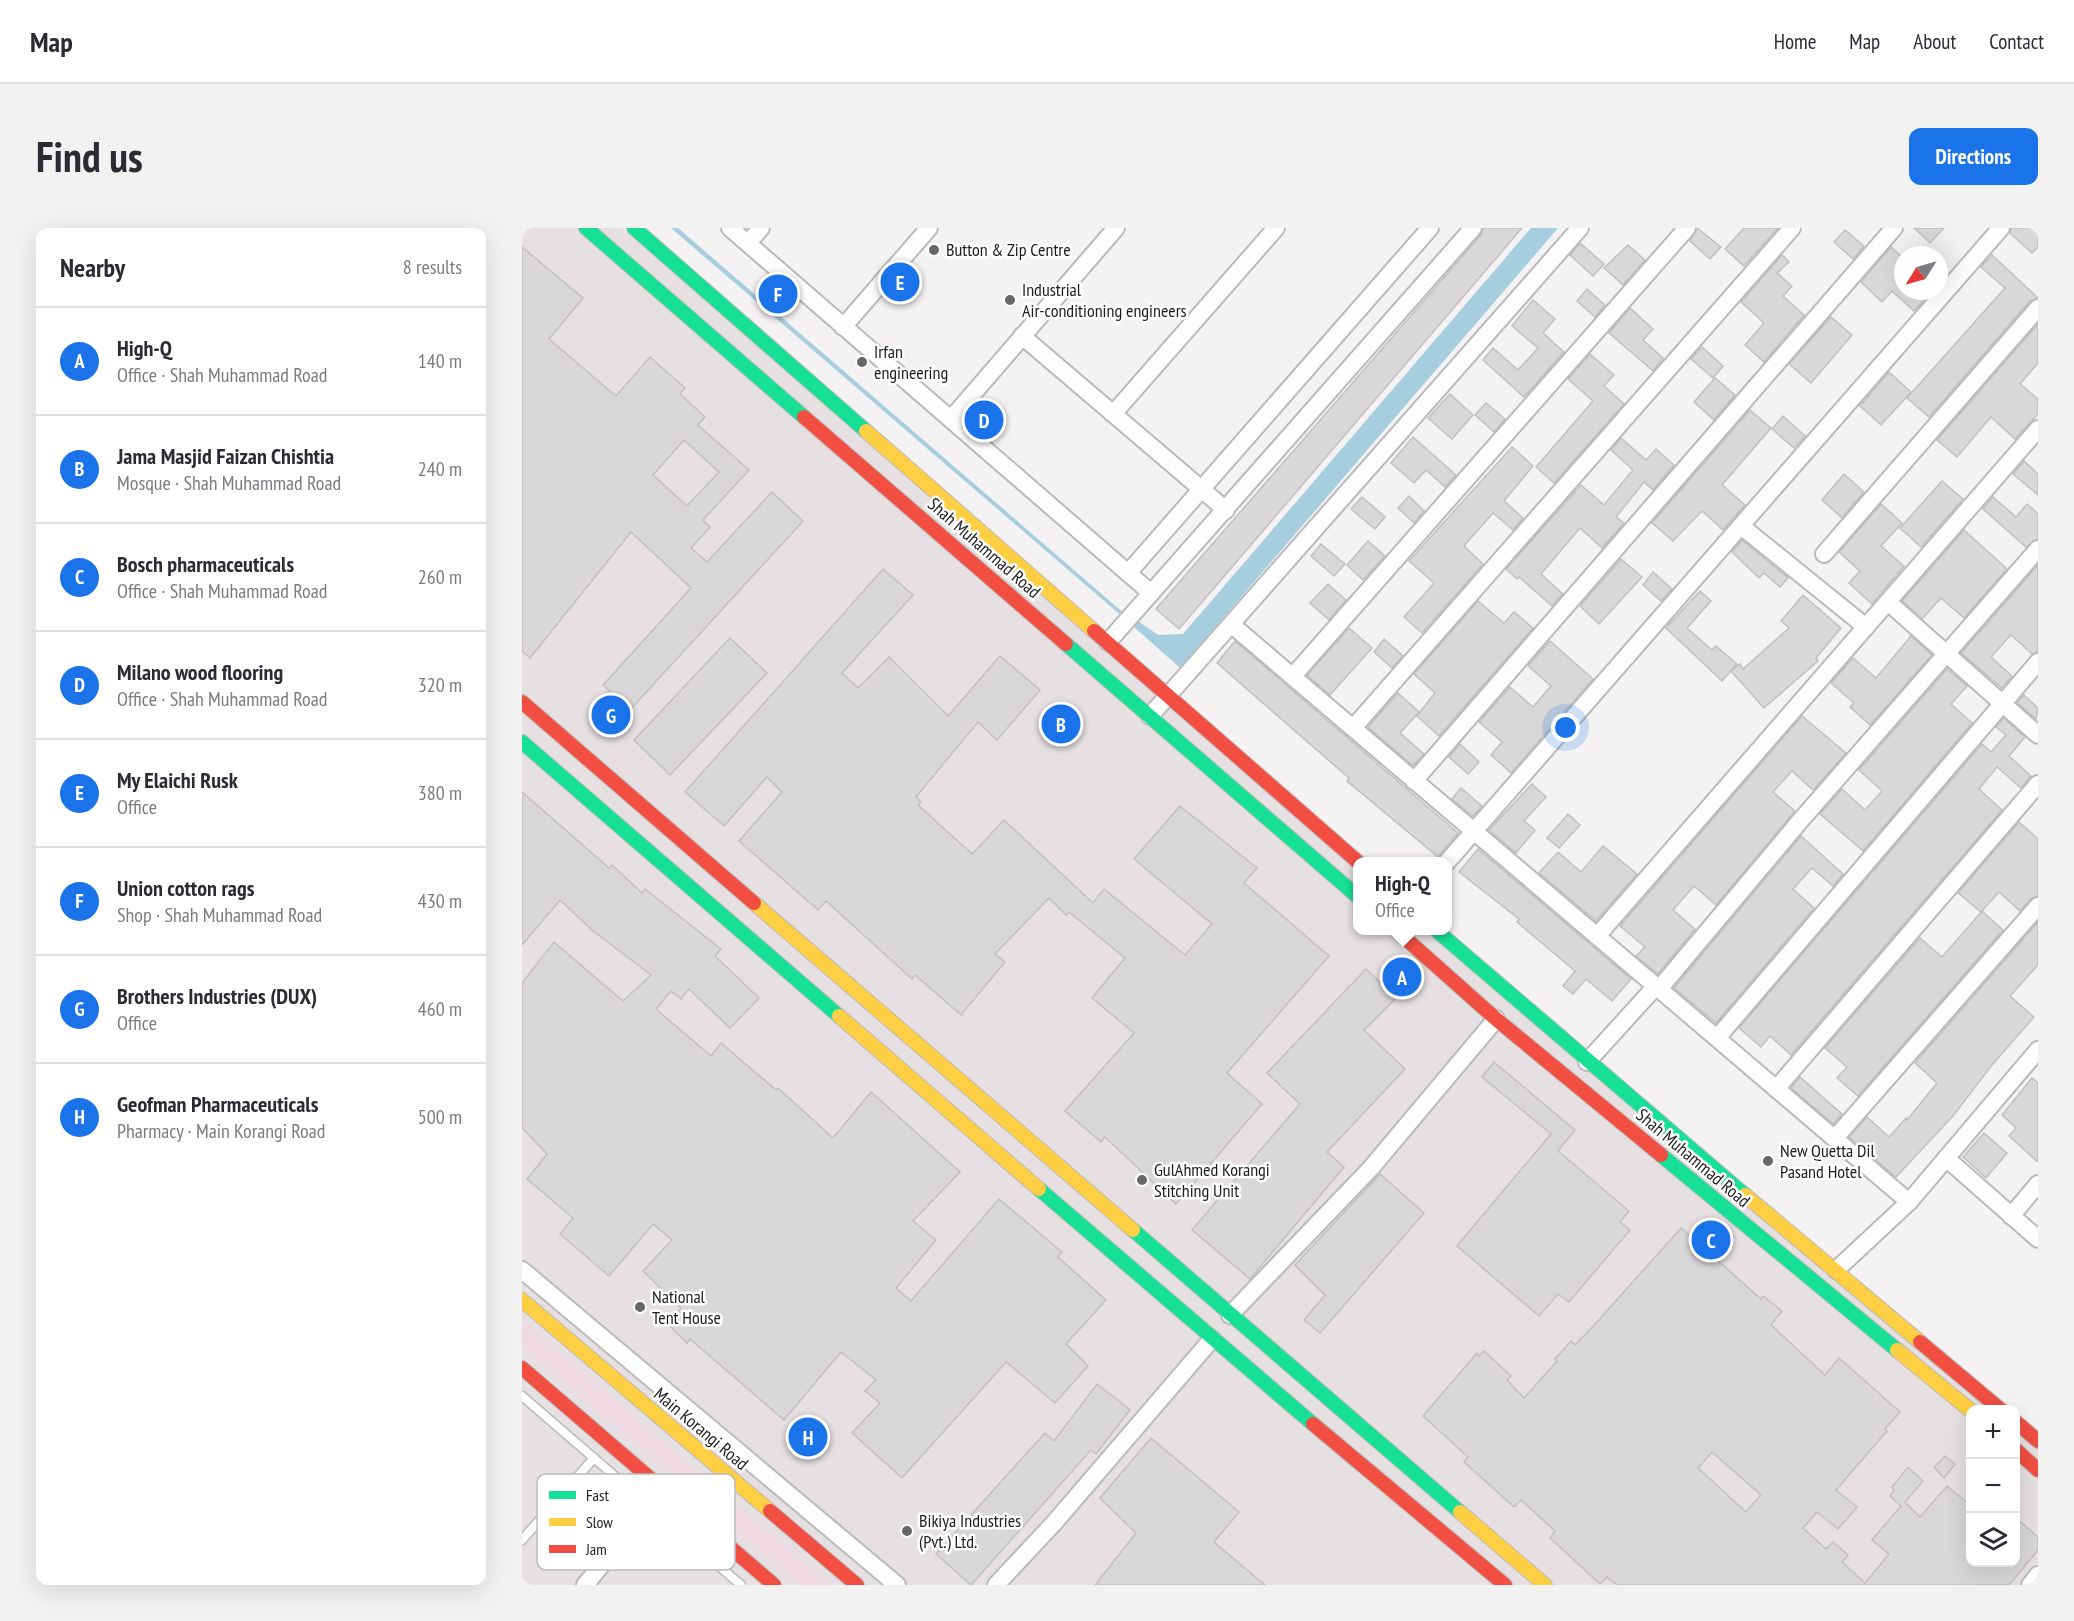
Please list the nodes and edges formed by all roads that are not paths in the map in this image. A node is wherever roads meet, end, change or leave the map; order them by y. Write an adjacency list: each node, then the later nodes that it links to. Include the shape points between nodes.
1 (586, 228): 39 (main road, Shah Muhammad Road)
2 (634, 228): 32 (main road, Shah Muhammad Road)
3 (730, 228): 15 (street)
4 (761, 228): 15 (street)
5 (929, 228): 17 (street)
6 (1116, 228): 18 (street)
7 (1276, 228): 19 (street)
8 (1430, 228): 22 (street)
9 (1473, 228): 23 (street)
10 (1580, 228): 30 (street)
11 (1688, 228): 35 (street)
12 (1792, 228): 40 (street)
13 (1894, 228): 43 (street)
14 (2001, 228): 24 (street)
15 (748, 243): 17 (street)
16 (2038, 308): 26 (street)
17 (843, 327): 20 (street)
18 (1022, 336): 19 (street); 20 (street)
19 (1113, 414): 22 (street)
20 (951, 418): 27 (street)
21 (2038, 430): 29 (street)
22 (1201, 489): 23 (street); 27 (street)
23 (1226, 510): 28 (street)
24 (1741, 526): 31 (street); 46 (street)
25 (2038, 549): 33 (street)
26 (1824, 555)
27 (1128, 573): 28 (street)
28 (1151, 593): 32 (street)
29 (1888, 602): 31 (street); 33 (street)
30 (1232, 625): 35 (street); 36 (street)
31 (1866, 627): 54 (street)
32 (1113, 636): 36 (main road, Shah Muhammad Road)
33 (1948, 653): 38 (street); 55 (street)
34 (2038, 662): 38 (street)
35 (1293, 676): 40 (street)
36 (1169, 695): 39 (street); 47 (main road, Shah Muhammad Road)
37 (522, 702): 45 (main road)
38 (2002, 704): 41 (street); 57 (street)
39 (1150, 716): 49 (main road, Shah Muhammad Road)
40 (1353, 728): 43 (street)
41 (2038, 735)
42 (522, 742): 45 (main road)
43 (1414, 781): 46 (street)
44 (2038, 784): 60 (street)
45 (617, 805): 51 (main road); 51 (main road)
46 (1474, 833): 48 (street); 54 (street)
47 (1353, 857)
48 (1452, 857)
49 (1353, 894)
50 (2038, 906): 61 (street)
51 (754, 922): 74 (main road); 76 (main road)
52 (1402, 935): 56 (main road, Shah Muhammad Road)
53 (1442, 935): 59 (main road, Shah Muhammad Road)
54 (1597, 936): 55 (street)
55 (1657, 988): 57 (street); 59 (street)
56 (1497, 1019): 68 (main road, Shah Muhammad Road); 74 (street, via 1371,1168)
57 (1717, 1038): 60 (street)
58 (2038, 1050): 62 (street)
59 (1587, 1062): 66 (main road, Shah Muhammad Road)
60 (1776, 1089): 61 (street)
61 (1834, 1138): 64 (street)
62 (1946, 1158): 64 (street); 65 (street)
63 (2038, 1184): 65 (street)
64 (1908, 1202): 72 (street)
65 (2011, 1216): 67 (street)
66 (1786, 1227): 68 (main road, via 1787,1242); 69 (main road, Shah Muhammad Road)
67 (2038, 1239)
68 (1774, 1248): 70 (main road, Shah Muhammad Road)
69 (1812, 1248): 70 (main road, via 1797,1252); 72 (main road, Shah Muhammad Road)
70 (1797, 1267): 81 (main road, Shah Muhammad Road)
71 (522, 1270): 102 (street)
72 (1836, 1270): 80 (main road, Shah Muhammad Road)
73 (522, 1300): 90 (main road, Main Korangi Road)
74 (1230, 1315): 75 (main road)
75 (1250, 1333): 77 (main road); 105 (main road)
76 (1212, 1339): 77 (main road); 103 (street)
77 (1231, 1355): 104 (main road)
78 (522, 1368): 89 (main road)
79 (522, 1396): 85 (lane)
80 (1995, 1405)
81 (1966, 1406)
82 (2020, 1425): 83 (main road)
83 (2038, 1441)
84 (2020, 1454): 86 (main road)
85 (594, 1458): 87 (lane); 88 (lane)
86 (2038, 1470)
87 (580, 1474)
88 (613, 1474)
89 (645, 1474)
90 (727, 1474)
91 (735, 1481): 101 (main road, Main Korangi Road)
92 (537, 1523): 93 (lane)
93 (522, 1540)
94 (735, 1551): 100 (main road)
95 (597, 1570): 98 (street)
96 (724, 1570): 99 (lane)
97 (2038, 1575): 106 (street)
98 (585, 1585)
99 (741, 1585)
100 (774, 1585)
101 (857, 1585)
102 (897, 1585)
103 (996, 1585)
104 (1505, 1585)
105 (1545, 1585)
106 (2030, 1585)

